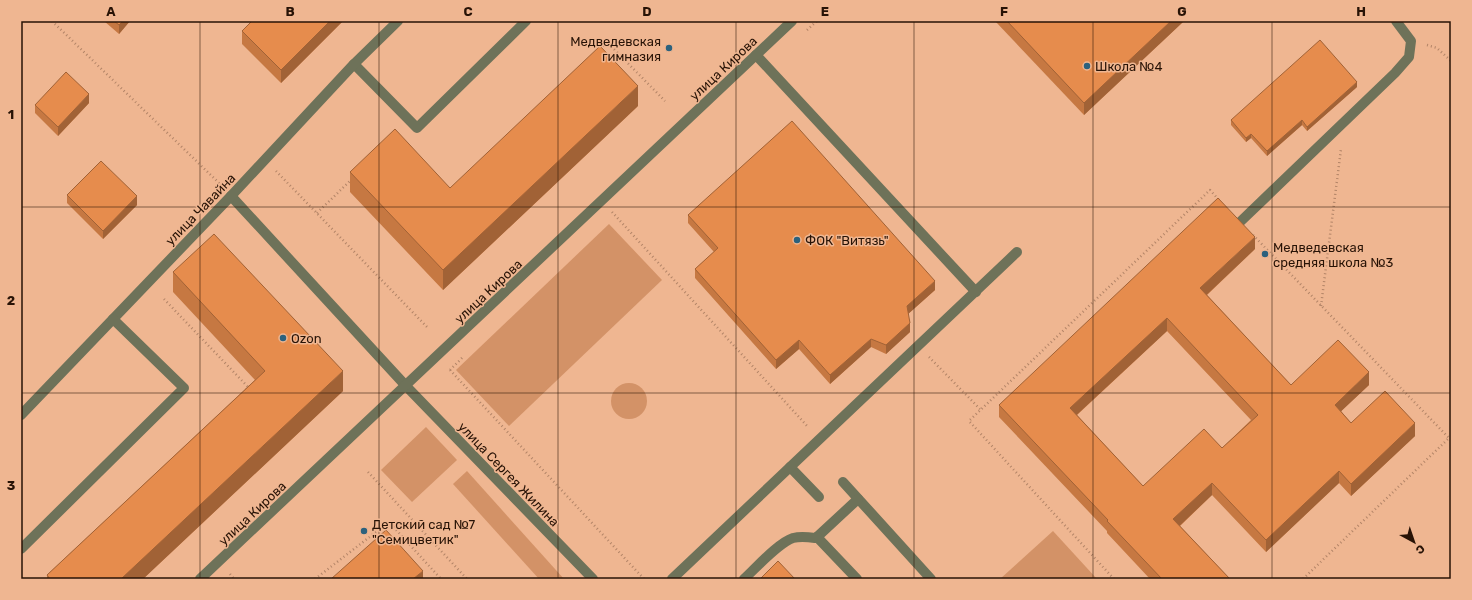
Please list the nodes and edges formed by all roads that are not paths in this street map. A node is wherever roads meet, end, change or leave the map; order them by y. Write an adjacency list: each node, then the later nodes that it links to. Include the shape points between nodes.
1 (398, 21): 6 (street, улица Чавайна)
2 (526, 21): 6 (street, via 417,128)
3 (792, 21): 5 (street, улица Кирова)
4 (1396, 21): 8 (street, via 1410,41 1409,57)
5 (756, 55): 10 (street); 12 (street, улица Кирова)
6 (354, 64): 7 (street, улица Чавайна)
7 (231, 196): 11 (street, улица Чавайна); 12 (street, улица Сергея Жилина)
8 (1240, 222)
9 (1017, 252): 10 (street)
10 (976, 292): 14 (street)
11 (113, 318): 13 (street, улица Чавайна); 19 (street, via 184,388)
12 (406, 386): 20 (street, улица Кирова); 21 (street, улица Сергея Жилина)
13 (23, 410)
14 (790, 467): 16 (street); 22 (street)
15 (843, 482): 17 (street)
16 (819, 497)
17 (858, 499): 18 (street); 25 (street)
18 (817, 536): 23 (street, via 792,538); 24 (street)
19 (21, 549)
20 (200, 579)
21 (593, 579)
22 (672, 579)
23 (744, 579)
24 (857, 579)
25 (931, 579)

